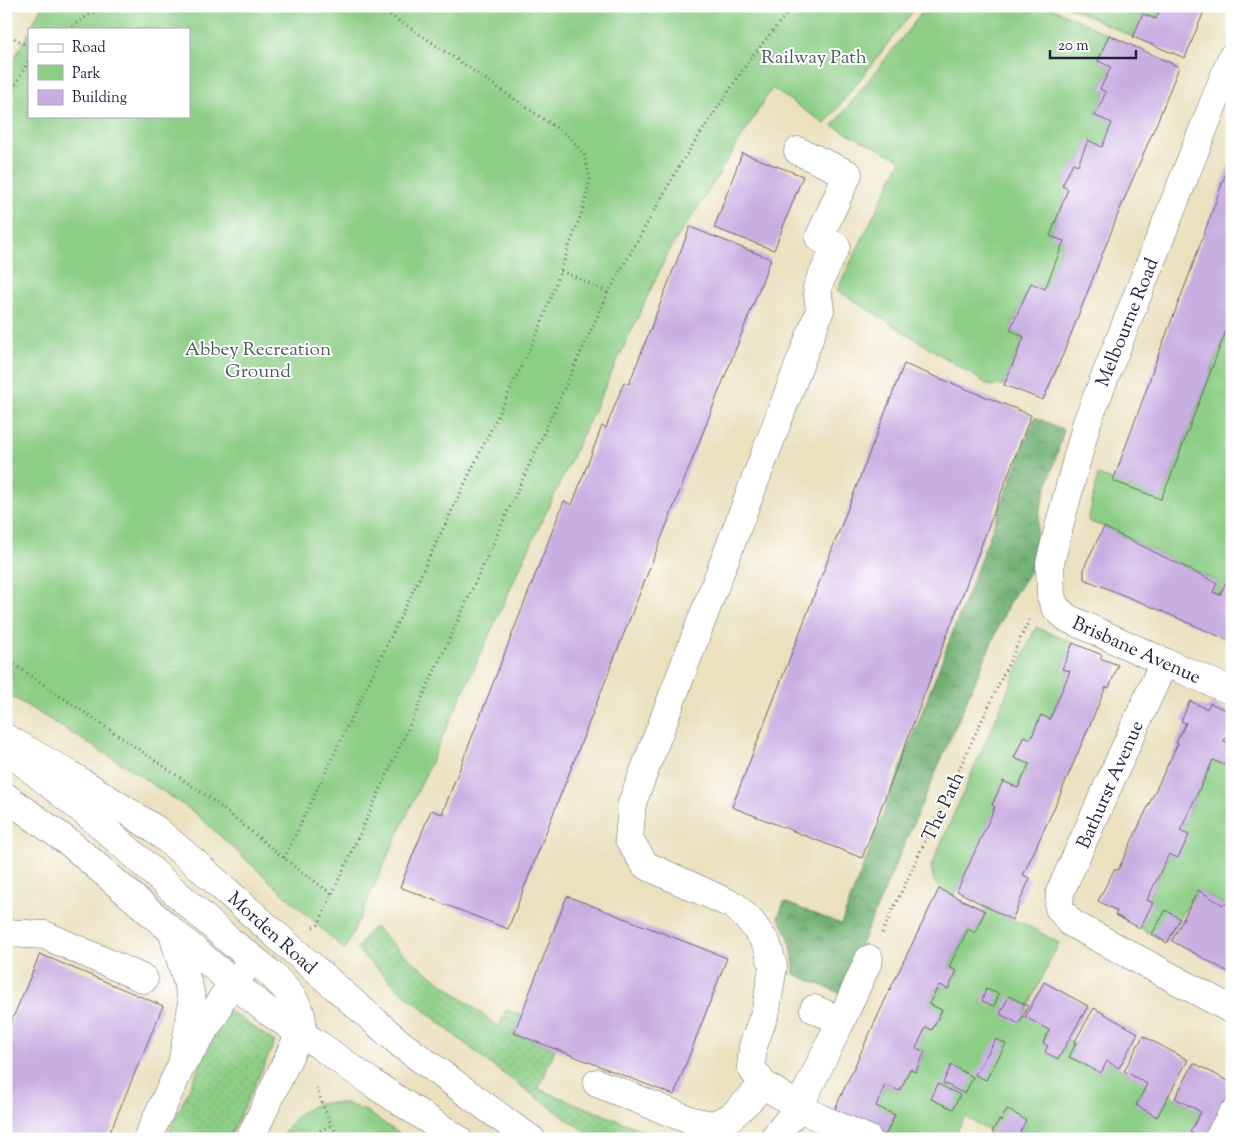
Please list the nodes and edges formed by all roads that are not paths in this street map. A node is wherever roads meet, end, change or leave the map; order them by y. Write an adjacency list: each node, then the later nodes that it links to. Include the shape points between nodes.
1 (1232, 57): 2 (main road, Melbourne Road)
2 (1223, 105): 4 (main road, Melbourne Road, via 1087,422 1050,563)
3 (798, 151): 23 (main road, via 848,174 819,238 836,246 817,287 820,310 632,803 629,839 645,866 735,906 767,944 773,966 766,1010 753,1046 751,1067)
4 (1051, 596): 5 (main road, Brisbane Avenue, via 1067,618)
5 (1164, 662): 6 (main road, Brisbane Avenue); 18 (main road, Bathurst Avenue, via 1060,892 1059,908 1072,923)
6 (1232, 691)
7 (6, 738): 12 (main road, Morden Road, via 155,829)
8 (6, 749): 13 (main road, Morden Road, via 96,821 231,942)
9 (6, 797): 10 (main road, via 71,844)
10 (172, 931): 16 (main road); 21 (main road, via 192,1001)
11 (6, 933): 15 (main road, via 45,935)
12 (285, 942): 13 (main road); 29 (main road, Morden Road, via 402,1045)
13 (254, 958): 16 (main road); 20 (main road, Morden Road, via 293,997 300,1010)
14 (870, 959): 19 (main road)
15 (144, 979)
16 (233, 983): 20 (main road); 21 (main road)
17 (814, 1009): 19 (main road)
18 (1232, 1010)
19 (841, 1021): 24 (main road)
20 (300, 1033): 27 (main road, Morden Road); 28 (main road)
21 (182, 1064): 26 (main road)
22 (597, 1083): 23 (main road, via 692,1121 713,1125 731,1117)
23 (763, 1084): 24 (main road)
24 (799, 1106): 30 (main road); 31 (main road)
25 (1232, 1114): 32 (main road)
26 (147, 1139)
27 (250, 1139)
28 (458, 1139)
29 (531, 1139)
30 (773, 1139)
31 (868, 1139)
32 (1218, 1139)

